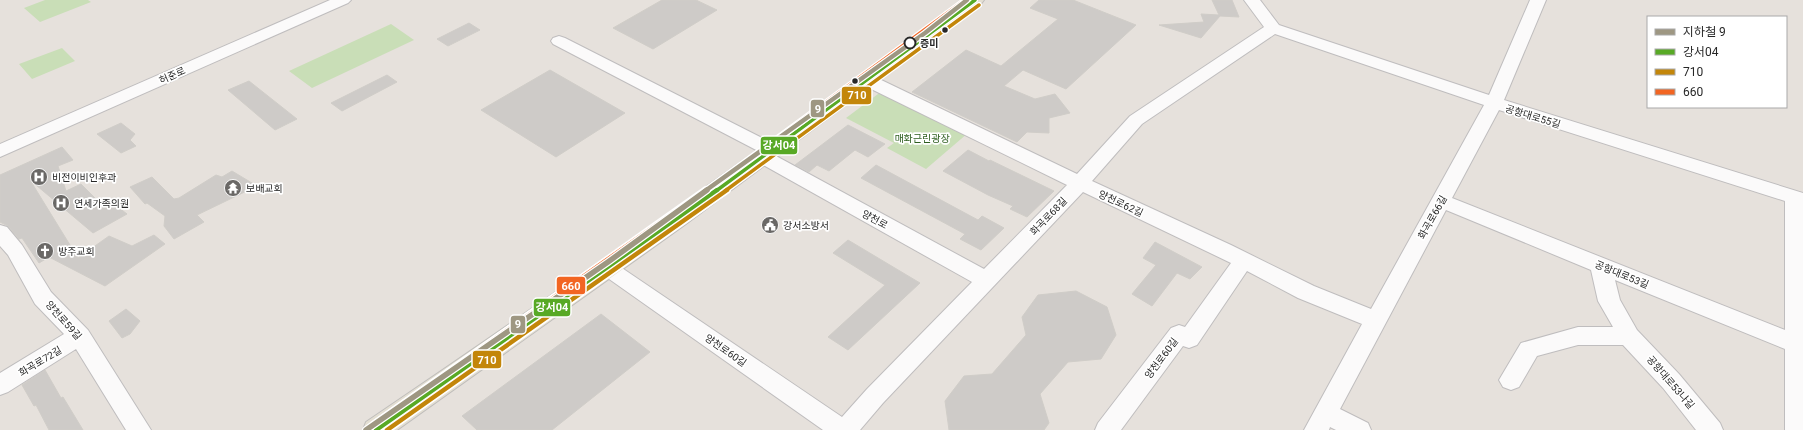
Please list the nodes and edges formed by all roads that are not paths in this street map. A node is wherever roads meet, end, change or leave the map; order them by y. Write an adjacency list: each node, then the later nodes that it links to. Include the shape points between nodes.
1 (343, 0): 9 (street, 허준로)
2 (975, 0): 7 (main road)
3 (1252, 0): 5 (street)
4 (1538, 0): 8 (street, 화곡로66길)
5 (1273, 28): 8 (street, 공항대로55길); 11 (street, 화곡로68길, via 1136,120)
6 (559, 41): 10 (street, 양천로, via 622,72)
7 (869, 81): 10 (main road); 11 (street, 양천로62길)
8 (1494, 103): 12 (street, 공항대로55길); 13 (street, 화곡로66길)
9 (0, 151)
10 (768, 154): 17 (main road); 18 (street, 양천로)
11 (1079, 183): 15 (street, 양천로62길); 18 (street, 화곡로68길)
12 (1799, 199): 22 (street, 공항대로55길)
13 (1441, 201): 16 (street, 공항대로53길); 19 (street, 화곡로66길)
14 (0, 232): 20 (street, 양천로59길, via 15,250 43,298)
15 (1244, 260): 19 (street, 양천로62길, via 1306,292); 29 (street, 양천로60길, via 1189,340 1179,334)
16 (1601, 266): 21 (street, 공항대로53나길, via 1609,301); 22 (street, 공항대로53길)
17 (609, 269): 27 (main road); 28 (street, 양천로60길)
18 (986, 280): 28 (street, 화곡로68길)
19 (1376, 320): 25 (street, 화곡로66길)
20 (80, 336): 24 (street, 화곡로72길); 26 (street, 양천로59길)
21 (1629, 336): 23 (street, via 1578,336 1529,349); 31 (street, 공항대로53나길, via 1671,381)
22 (1800, 346): 32 (street, 공항대로55길)
23 (1511, 380)
24 (0, 385)
25 (1320, 422): 30 (street)
26 (139, 430)
27 (376, 430)
28 (844, 430)
29 (1107, 430)
30 (1359, 430)
31 (1711, 430)
32 (1797, 430)

